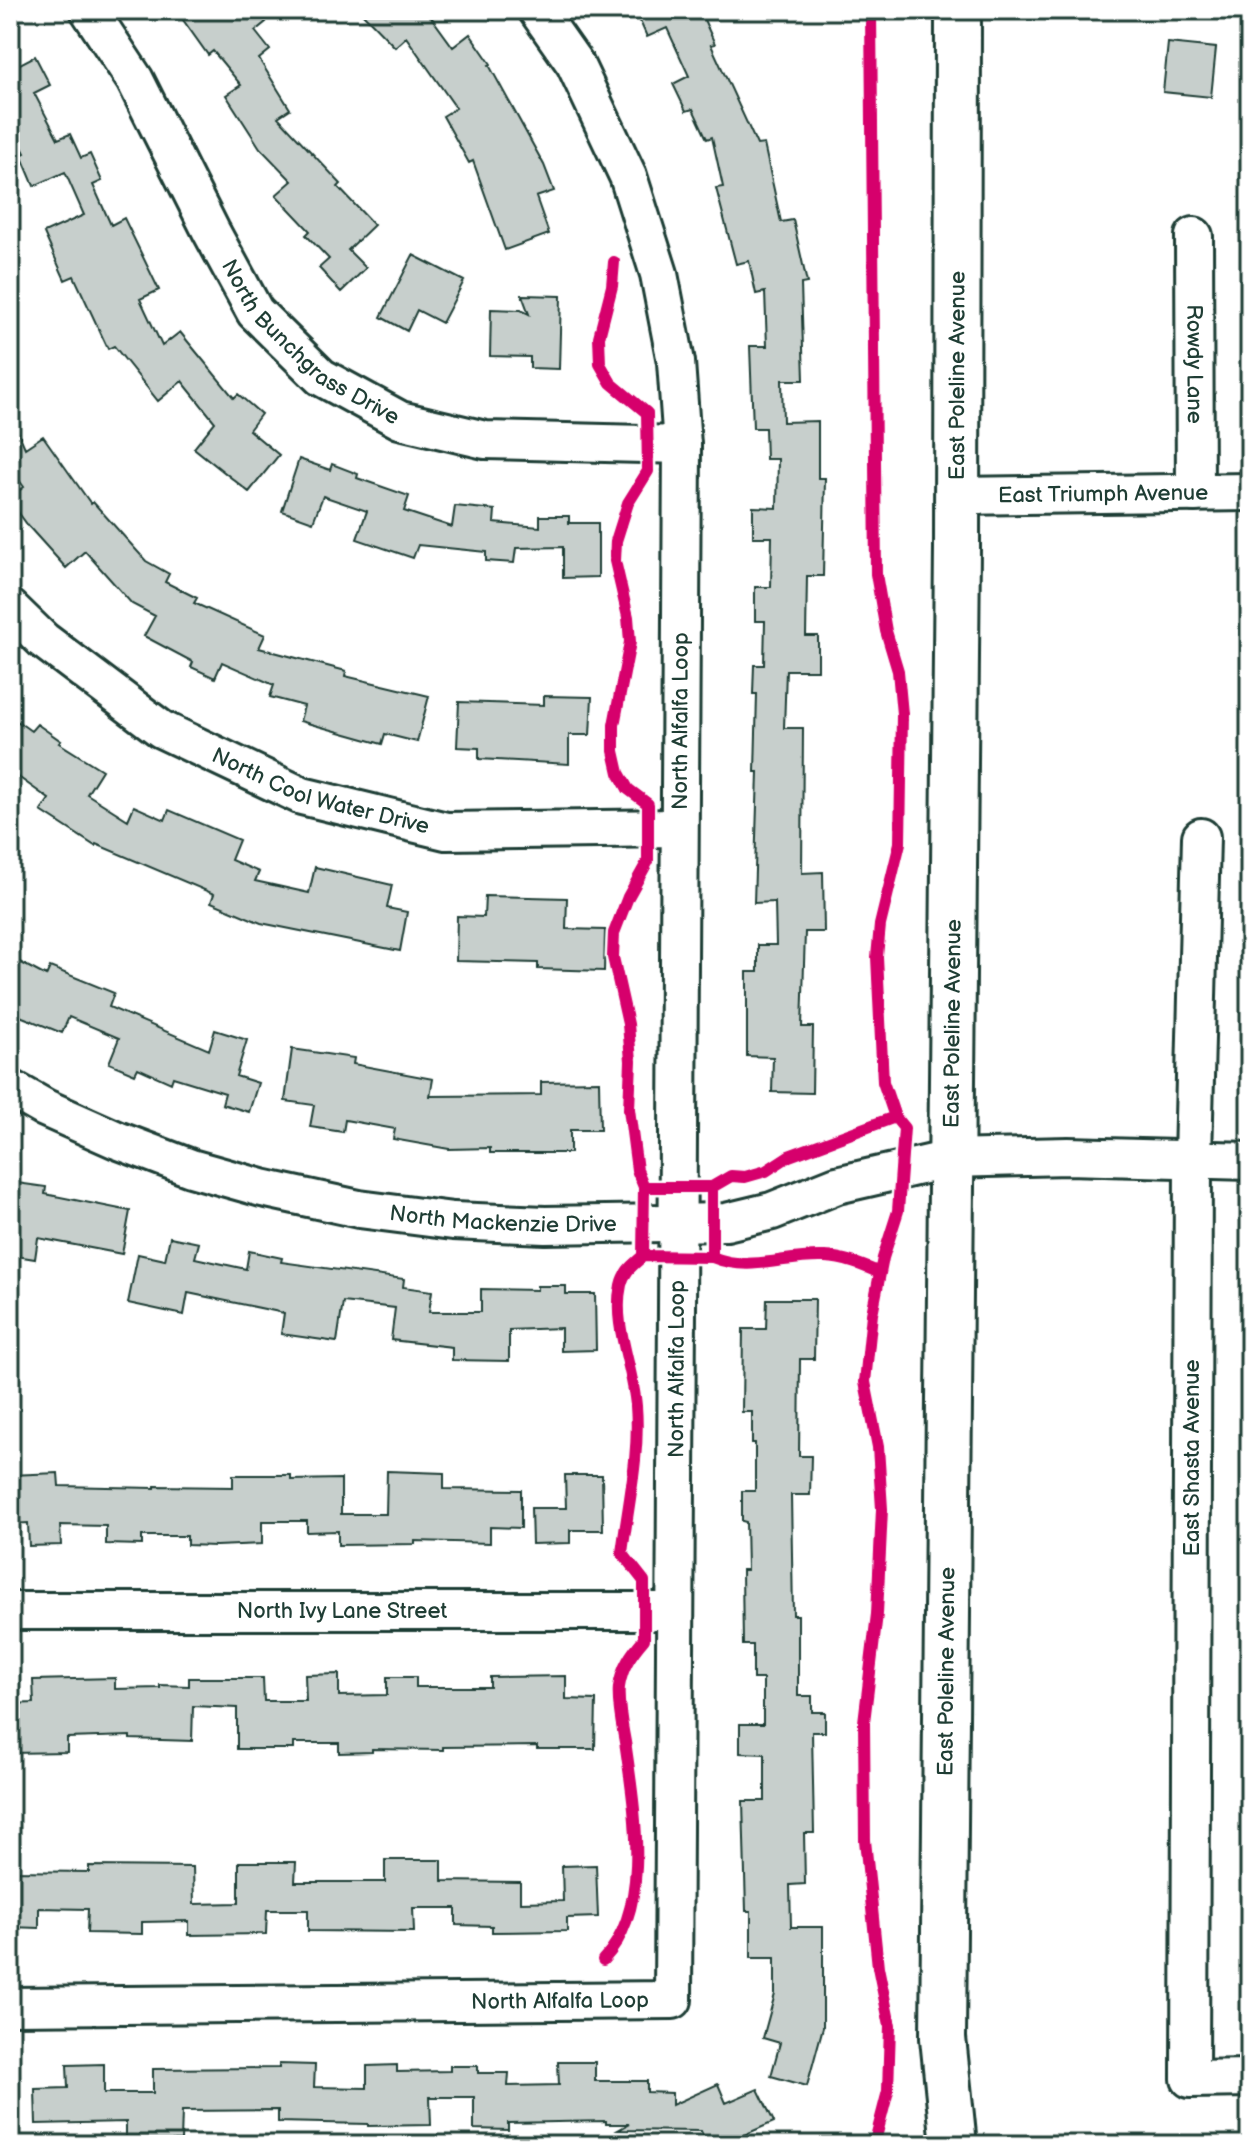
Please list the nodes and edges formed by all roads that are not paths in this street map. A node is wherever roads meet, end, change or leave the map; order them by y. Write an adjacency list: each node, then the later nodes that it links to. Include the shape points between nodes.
1 (89, 10): 5 (street, North Bunchgrass Drive, via 135,80 255,312 321,377 400,420 485,440)
2 (537, 10): 5 (street, North Alfalfa Loop, via 575,64 628,176 662,288 676,362)
3 (958, 10): 8 (main road, East Poleline Avenue)
4 (1194, 236): 7 (street, Rowdy Lane)
5 (682, 445): 10 (street, North Alfalfa Loop)
6 (1250, 492): 7 (street, East Triumph Avenue)
7 (1195, 493): 8 (street, East Triumph Avenue)
8 (957, 496): 14 (main road, East Poleline Avenue)
9 (10, 608): 10 (street, North Cool Water Drive, via 43,640 161,729 302,796 446,831)
10 (679, 828): 16 (street, North Alfalfa Loop)
11 (1201, 837): 13 (street, East Shasta Avenue)
12 (10, 1088): 16 (street, North Mackenzie Drive, via 117,1140 191,1168 359,1209 453,1221)
13 (1193, 1158): 14 (street, North Mackenzie Drive); 15 (street, North Mackenzie Drive); 21 (street, East Shasta Avenue, via 1190,2079)
14 (950, 1159): 16 (street, North Mackenzie Drive, via 837,1185 772,1211 726,1222); 20 (main road, East Poleline Avenue)
15 (1250, 1161)
16 (677, 1222): 18 (street, North Alfalfa Loop)
17 (10, 1611): 18 (street, North Ivy Lane Street)
18 (674, 1611): 19 (street, North Alfalfa Loop, via 673,2000)
19 (10, 2006)
20 (943, 2038): 22 (main road, East Poleline Avenue); 23 (main road, East Poleline Avenue)
21 (1250, 2078)
22 (931, 2145)
23 (954, 2145)

